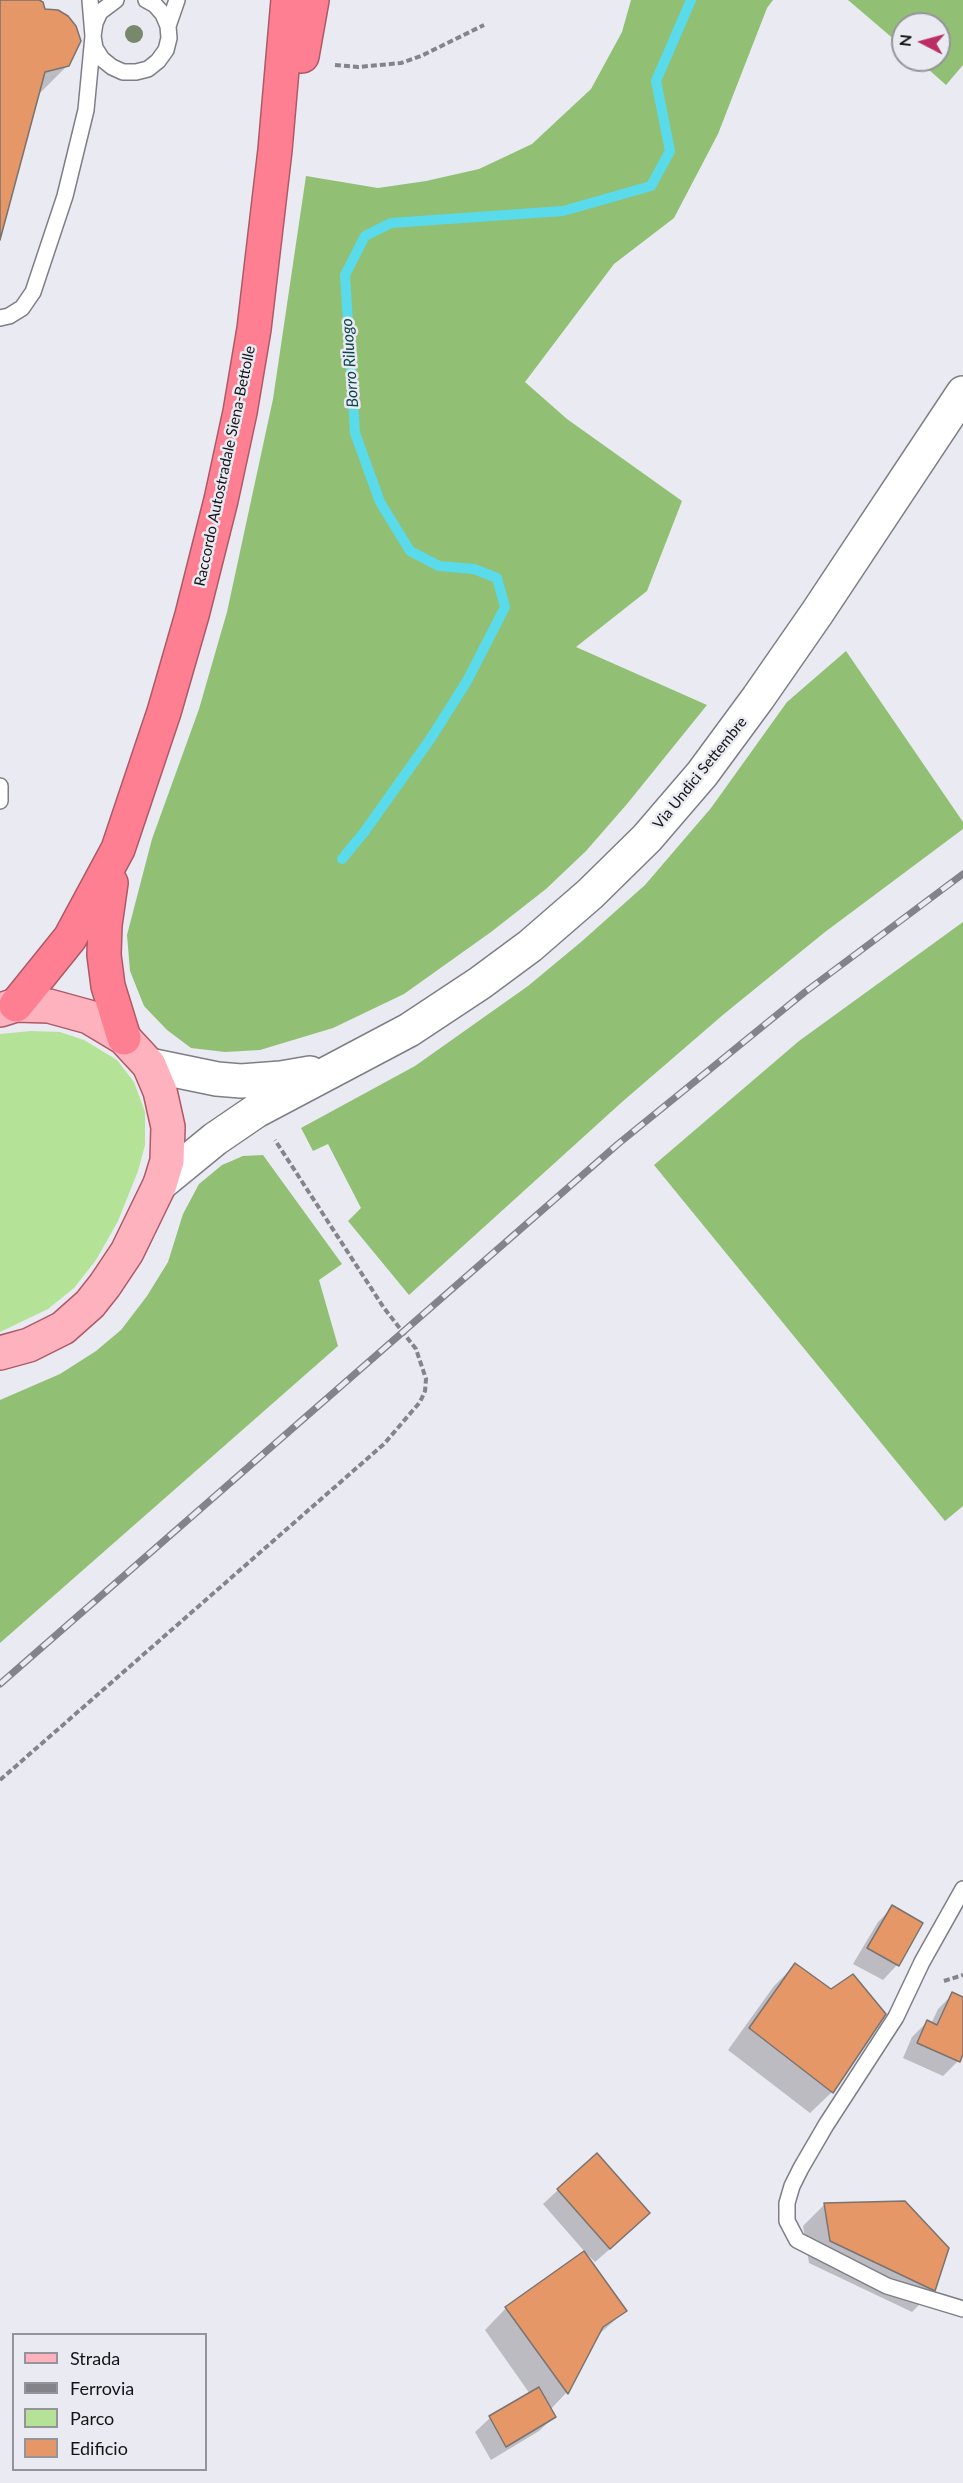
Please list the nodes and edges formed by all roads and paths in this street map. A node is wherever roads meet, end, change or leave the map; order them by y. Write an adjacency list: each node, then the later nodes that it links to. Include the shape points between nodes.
1 (90, 0): 9 (lane)
2 (116, 0): 9 (lane, via 100,12)
3 (146, 0): 8 (lane, via 163,14)
4 (177, 0): 8 (lane)
5 (288, 0): 11 (highway, Raccordo Autostradale Siena-Bettolle)
6 (312, 0): 10 (highway)
7 (484, 25): 10 (path, via 401,63 357,67)
8 (168, 26): 9 (lane, via 166,50 148,69 136,72 123,72 102,59)
9 (93, 36): 12 (lane, via 86,110 43,267 22,308)
10 (302, 56): 11 (highway)
11 (275, 150): 16 (highway, Raccordo Autostradale Siena-Bettolle, via 254,329 221,500 181,658)
12 (0, 318)
13 (963, 393): 19 (main road, Via Undici Settembre, via 758,698 702,774 654,830 590,894 530,946 444,1008)
14 (0, 786): 15 (lane)
15 (0, 801)
16 (118, 849): 17 (highway, Raccordo Autostradale Siena-Bettolle, via 70,938); 18 (highway, Raccordo Autostradale Siena-Bettolle, via 104,955 108,986)
17 (8, 1008): 18 (main road, via 49,1006 74,1012)
18 (124, 1038): 20 (main road)
19 (346, 1063): 20 (main road, Via Undici Settembre, via 281,1078 241,1081); 21 (main road, Via Undici Settembre)
20 (149, 1065): 22 (main road, via 160,1090 168,1127 167,1161)
21 (256, 1111): 22 (main road, Via Undici Settembre); 24 (path, via 384,1308 416,1349 426,1379 425,1391 409,1417 384,1444)
22 (160, 1184): 23 (main road, via 127,1252 90,1304 47,1337)
23 (0, 1353)
24 (0, 1780)
25 (963, 1889): 26 (lane, via 896,2017 801,2168 788,2204 788,2221 797,2240 887,2286)
26 (963, 2309)

